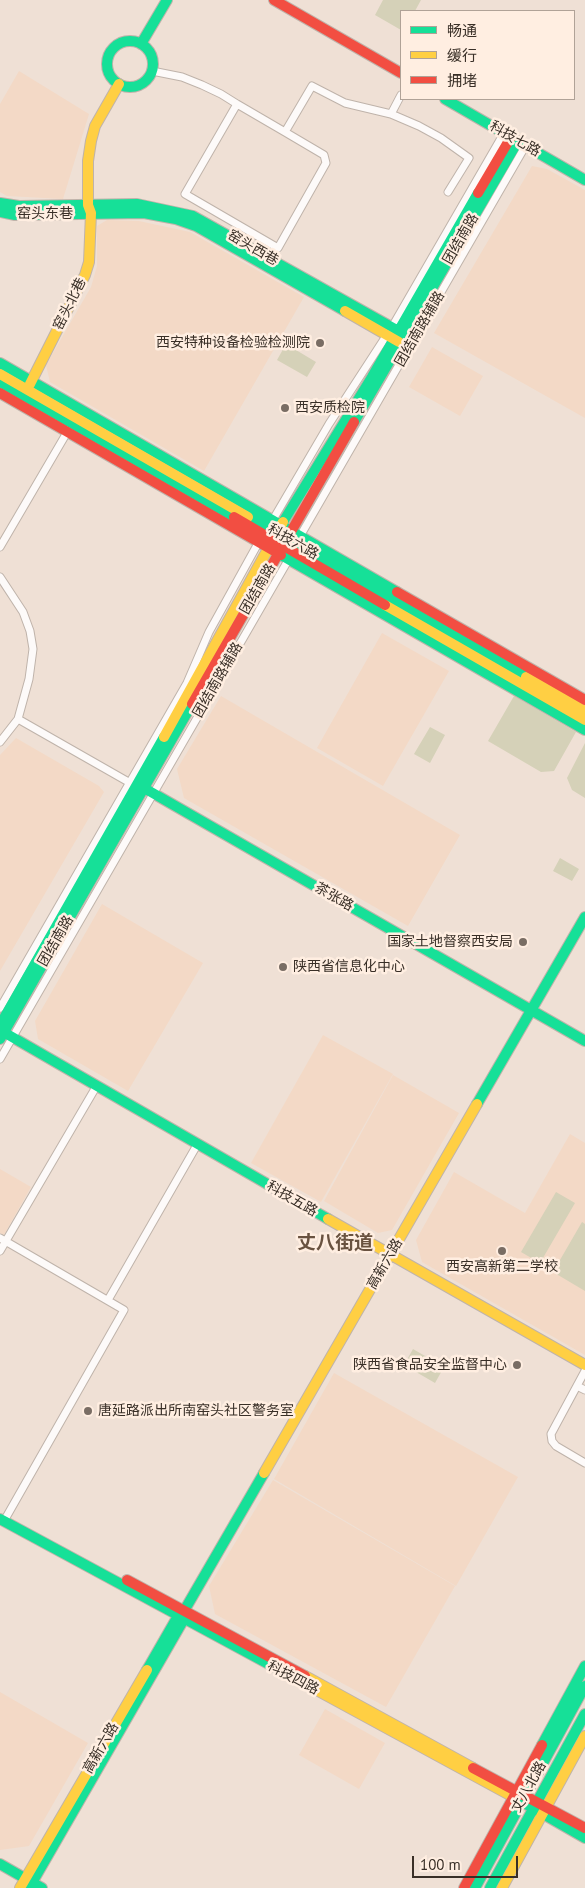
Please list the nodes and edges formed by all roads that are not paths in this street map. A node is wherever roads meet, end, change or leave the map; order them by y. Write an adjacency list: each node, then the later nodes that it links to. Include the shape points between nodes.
1 (167, 0): 3 (main road)
2 (274, 0): 5 (main road)
3 (142, 44): 4 (main road, via 152,58); 6 (main road, via 123,42 110,51 107,58 109,74)
4 (152, 71): 6 (main road, via 136,86); 9 (street, via 182,77)
5 (400, 72)
6 (119, 84): 16 (main road, 窑头北巷, via 95,126 91,141 88,160)
7 (400, 98): 10 (street)
8 (447, 100): 12 (main road, 科技七路)
9 (237, 104): 11 (street); 11 (street, via 185,194 278,248 326,163 324,155)
10 (391, 114): 11 (street, via 345,103 312,86); 14 (street, via 426,130 469,158)
11 (285, 132)
12 (515, 139): 13 (main road, 科技七路); 18 (main road, 团结南路); 26 (street, 团结南路辅路)
13 (585, 180)
14 (448, 192)
15 (0, 203): 16 (main road, 窑头东巷)
16 (90, 209): 17 (main road, 窑头东巷, via 16,215); 18 (main road, 窑头西巷, via 144,213 196,226); 22 (main road, 窑头北巷, via 91,247 87,268)
17 (0, 212)
18 (396, 335): 25 (main road, 团结南路); 26 (main road, 团结南路)
19 (0, 363): 22 (main road)
20 (0, 374): 22 (main road, 科技六路)
21 (0, 382): 22 (main road, 科技六路)
22 (28, 389): 24 (main road, 科技六路); 25 (main road)
23 (0, 392): 24 (main road)
24 (72, 424): 25 (main road, 科技六路); 25 (main road); 27 (street)
25 (270, 534): 26 (main road, 科技六路); 26 (main road); 35 (main road, 团结南路, via 226,627)
26 (289, 545): 29 (main road); 30 (main road, 科技六路); 32 (main road, 科技六路); 33 (main road); 35 (main road, 团结南路)
27 (0, 547)
28 (0, 577): 31 (street, via 23,612 33,649)
29 (585, 700)
30 (585, 711)
31 (18, 718): 34 (street); 35 (street)
32 (585, 720)
33 (585, 730)
34 (0, 742)
35 (140, 787): 37 (street); 38 (main road, 茶张路); 39 (main road, 团结南路)
36 (585, 916): 38 (main road, 高新六路)
37 (0, 1008)
38 (531, 1011): 40 (main road, 茶张路); 46 (main road, 高新六路)
39 (3, 1033): 41 (street); 42 (main road, 科技五路)
40 (585, 1042)
41 (0, 1059)
42 (96, 1086): 43 (main road, 科技五路); 44 (street)
43 (197, 1145): 46 (main road, 科技五路); 47 (street)
44 (3, 1240): 45 (street); 47 (street)
45 (0, 1251)
46 (390, 1254): 48 (main road, 科技五路); 54 (main road, 高新六路)
47 (108, 1300): 53 (street, via 124,1310)
48 (585, 1365)
49 (585, 1371): 50 (street)
50 (577, 1386): 51 (street); 52 (street, via 551,1434 556,1446)
51 (585, 1390)
52 (585, 1463)
53 (3, 1517): 54 (main road, 科技四路)
54 (182, 1615): 59 (main road, 科技四路); 64 (main road, 高新六路)
55 (585, 1666): 59 (main road)
56 (585, 1686): 59 (main road, 丈八北路)
57 (585, 1714): 60 (main road, 丈八北路)
58 (585, 1736): 60 (main road)
59 (519, 1796): 60 (main road, 科技四路); 66 (main road); 67 (main road, 丈八北路)
60 (540, 1808): 61 (main road, 科技四路); 62 (main road, 科技四路); 68 (main road, 丈八北路); 69 (main road)
61 (585, 1828)
62 (585, 1838)
63 (0, 1864): 64 (main road)
64 (32, 1884): 65 (main road, 高新六路)
65 (20, 1888)
66 (464, 1888)
67 (474, 1888)
68 (490, 1888)
69 (502, 1888)

